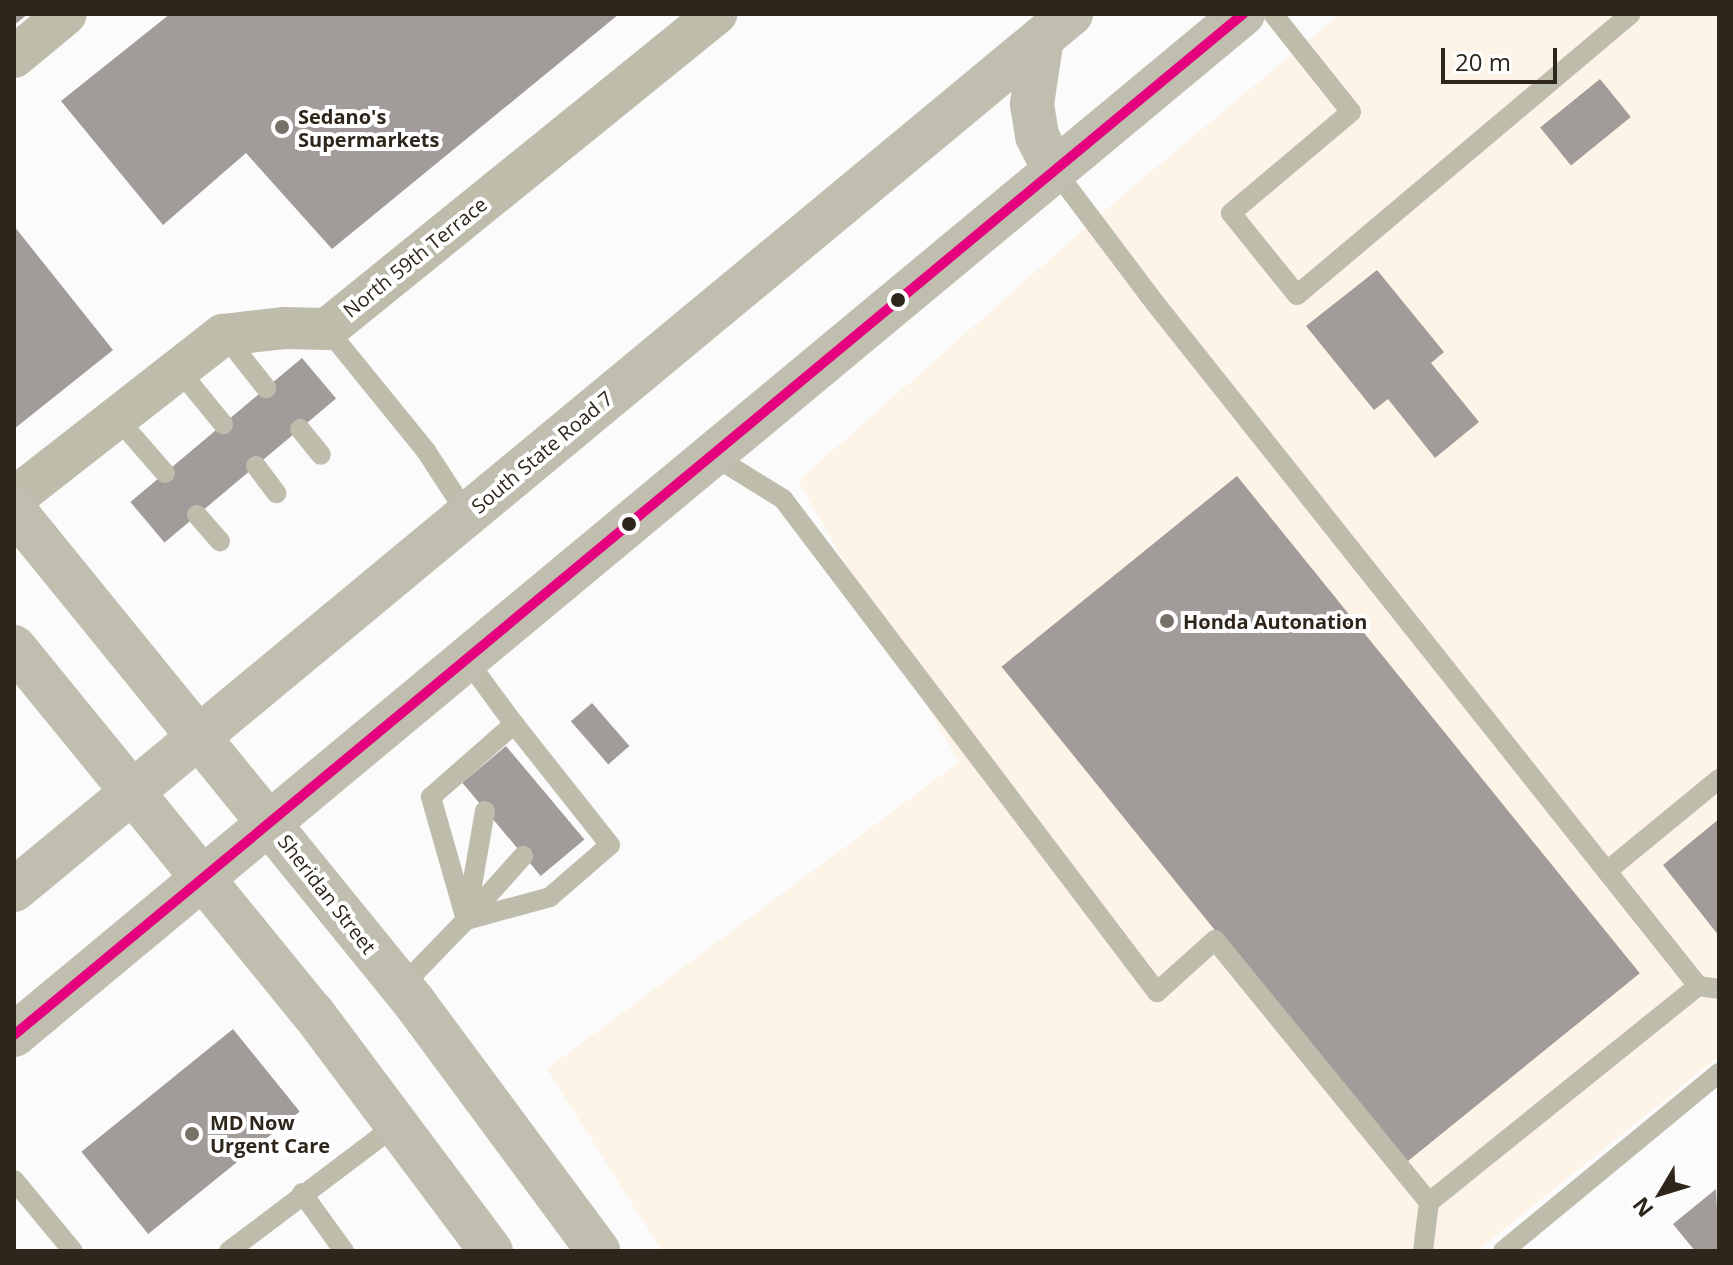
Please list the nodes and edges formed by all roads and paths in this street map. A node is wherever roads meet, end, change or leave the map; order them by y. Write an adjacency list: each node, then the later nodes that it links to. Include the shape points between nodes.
1 (66, 14): 7 (street)
2 (716, 14): 9 (street, North 59th Terrace)
3 (1243, 14): 8 (main road)
4 (1273, 14): 5 (lane, via 1351,112 1231,213 1297,295)
5 (1631, 14)
6 (1059, 22): 8 (main road, via 1032,104 1037,136); 23 (main road, South State Road 7)
7 (14, 57)
8 (1054, 169): 17 (main road); 35 (lane)
9 (327, 329): 10 (street, North 59th Terrace); 23 (lane, via 426,451)
10 (223, 335): 11 (street); 12 (lane)
11 (179, 370): 13 (street); 14 (lane)
12 (266, 388)
13 (117, 418): 19 (lane); 21 (street)
14 (223, 424)
15 (300, 429): 16 (lane)
16 (321, 455)
17 (712, 455): 27 (main road); 47 (lane, via 783,499 1157,992 1215,940)
18 (256, 466): 20 (lane)
19 (165, 473)
20 (276, 493)
21 (14, 498)
22 (14, 510): 29 (main road, Sheridan Street)
23 (467, 514): 29 (main road, South State Road 7)
24 (197, 515): 25 (lane)
25 (220, 541)
26 (14, 647): 31 (main road)
27 (467, 660): 28 (lane); 33 (main road)
28 (514, 724): 38 (lane, via 431,797); 38 (lane, via 533,764 572,812 610,845 550,897)
29 (199, 736): 31 (main road, South State Road 7); 33 (main road, Sheridan Street)
30 (1719, 779): 35 (lane)
31 (131, 793): 36 (main road); 37 (main road, South State Road 7)
32 (485, 811): 38 (lane)
33 (271, 824): 36 (main road); 40 (main road, Sheridan Street)
34 (523, 856): 38 (lane)
35 (1607, 871): 39 (lane)
36 (203, 879): 42 (main road); 44 (main road)
37 (14, 890)
38 (466, 920): 40 (lane)
39 (1698, 986): 41 (lane); 47 (lane)
40 (401, 987): 52 (main road, Sheridan Street)
41 (1719, 989)
42 (14, 1035)
43 (1719, 1073): 54 (lane)
44 (399, 1123): 46 (lane); 51 (main road)
45 (14, 1180): 48 (lane)
46 (302, 1193): 49 (lane); 50 (lane)
47 (1429, 1202): 53 (lane)
48 (73, 1251)
49 (229, 1251)
50 (344, 1251)
51 (491, 1251)
52 (598, 1251)
53 (1423, 1251)
54 (1503, 1251)

